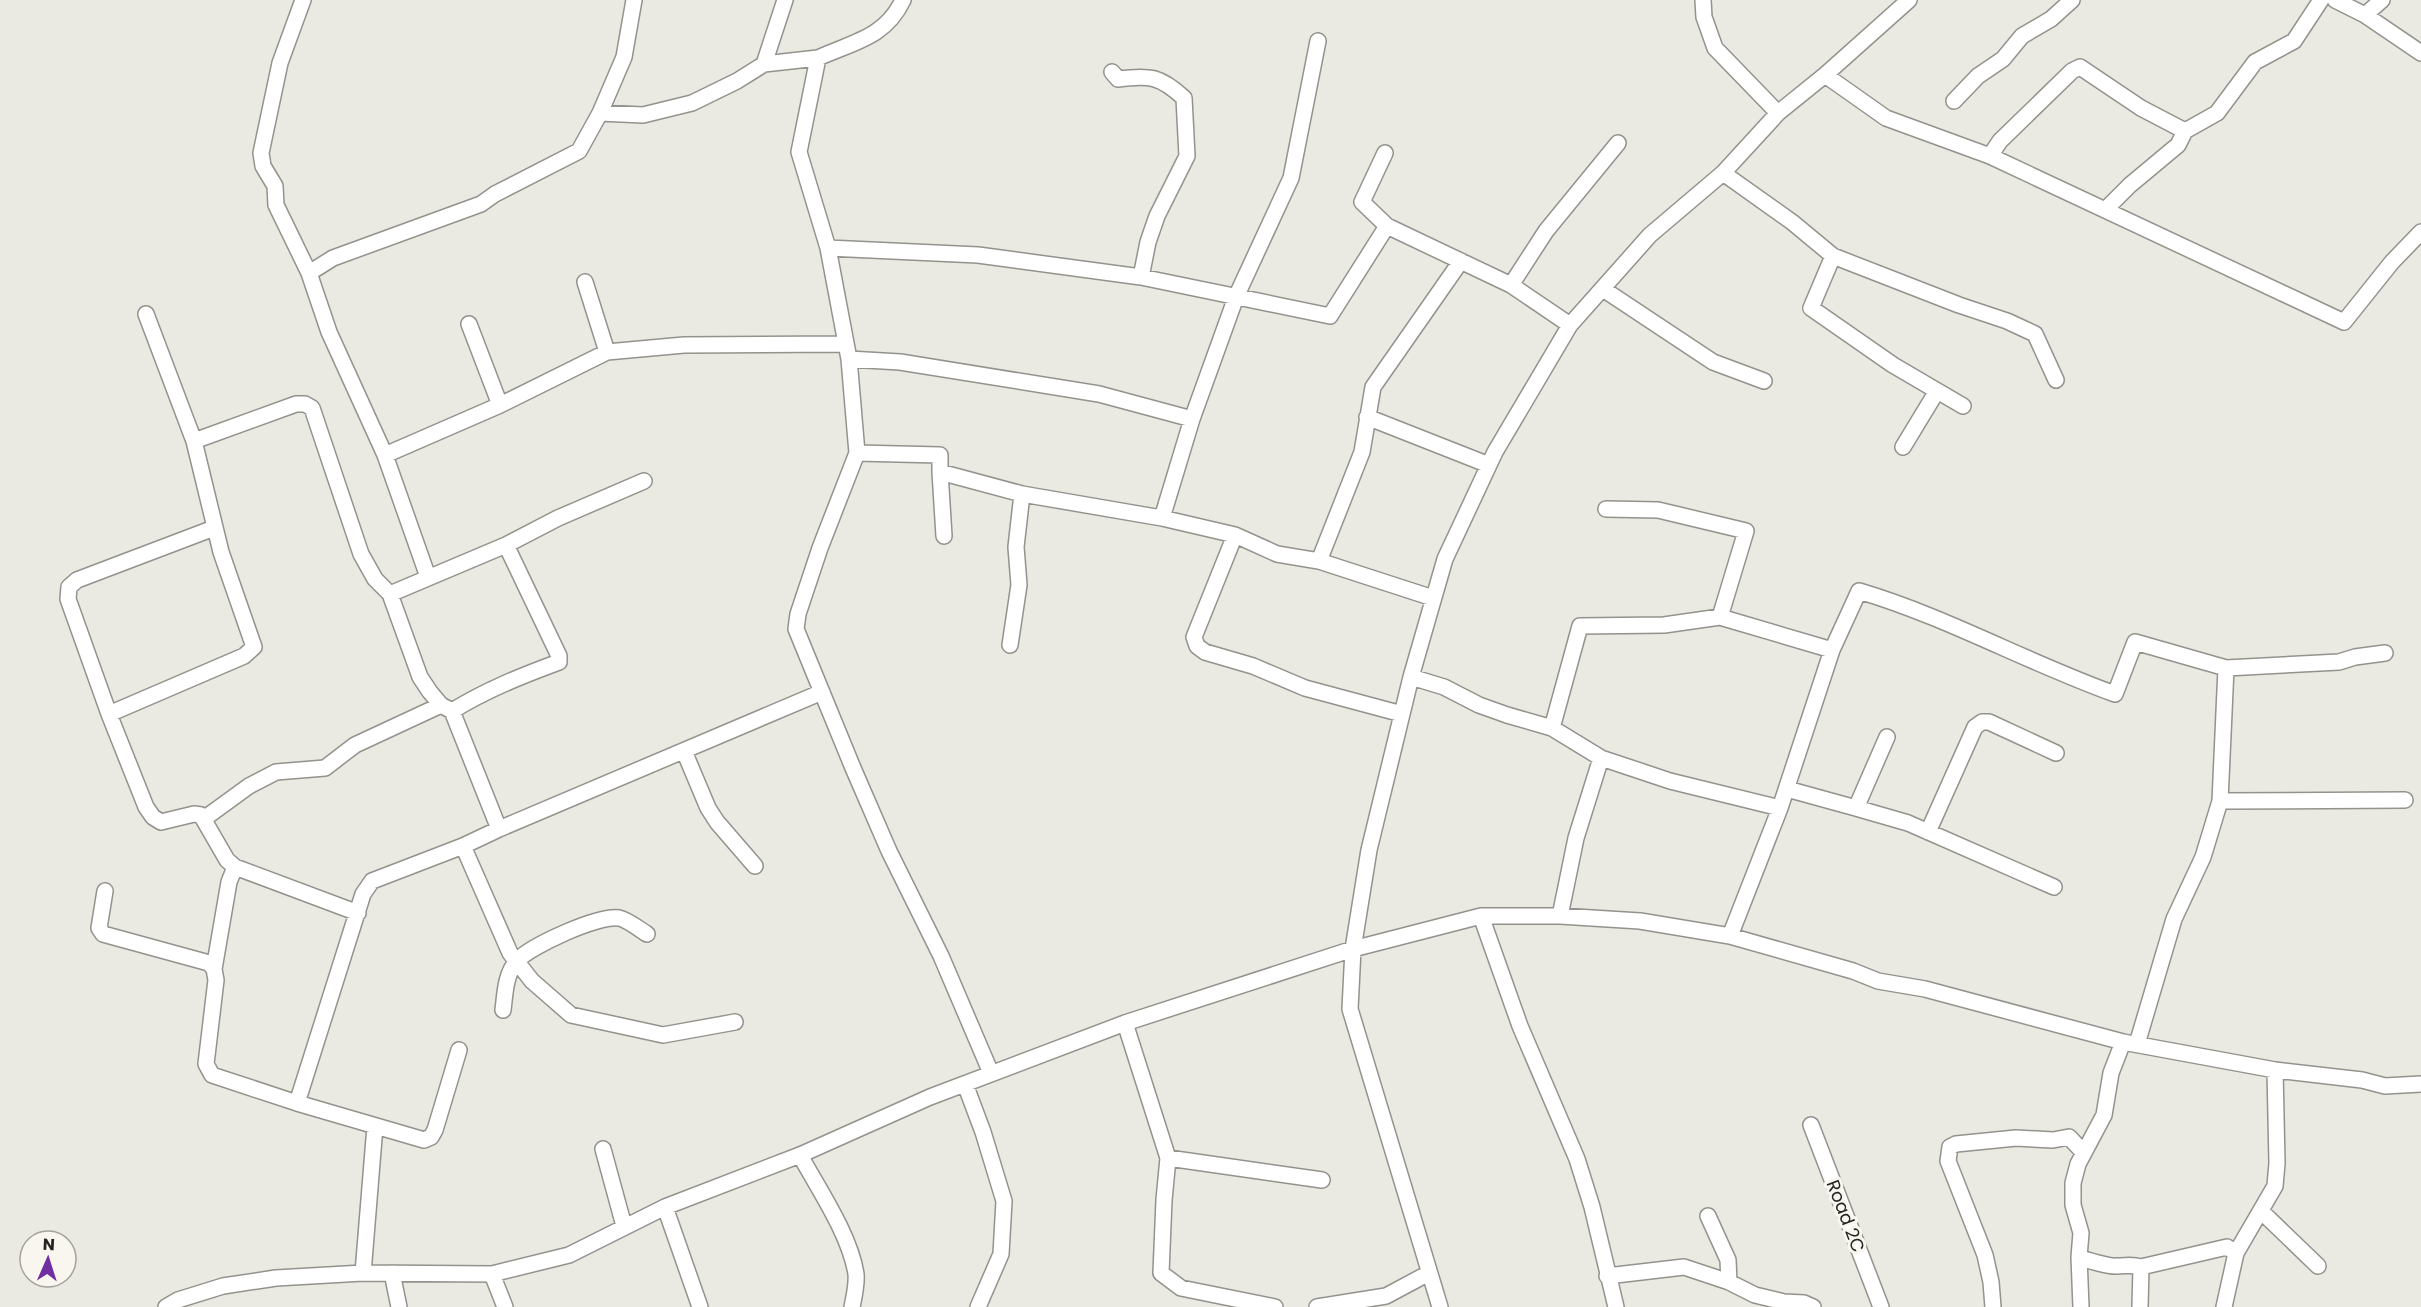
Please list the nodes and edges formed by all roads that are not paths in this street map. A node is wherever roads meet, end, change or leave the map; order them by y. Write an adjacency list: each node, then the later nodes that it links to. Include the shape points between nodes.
1 (303, 0): 32 (street, via 280,63 261,153 263,166 275,186 276,205)
2 (634, 0): 19 (street, via 624,57)
3 (785, 0): 15 (street)
4 (903, 0): 14 (street, via 895,16 876,34)
5 (1702, 0): 20 (street, via 1715,48)
6 (1909, 0): 17 (street)
7 (2072, 0): 18 (street, via 2022,36 2003,59 1978,76)
8 (2321, 0): 21 (street, via 2294,41 2255,62 2217,113)
9 (2335, 0): 11 (street)
10 (2382, 0): 11 (street)
11 (2364, 15): 13 (street)
12 (1318, 41): 37 (street, via 1291,178)
13 (2421, 53)
14 (818, 58): 15 (street); 29 (street, via 799,152)
15 (764, 64): 19 (street, via 692,103 643,115)
16 (1112, 72): 33 (street, via 1118,79 1156,79 1184,98 1187,156 1157,216)
17 (1825, 75): 20 (street); 24 (street, via 1886,118)
18 (1953, 101)
19 (600, 113): 32 (street, via 579,152 481,204 333,258)
20 (1778, 113): 25 (street)
21 (2185, 131): 24 (street, via 2141,108 2080,67 2000,141); 26 (street, via 2178,145)
22 (1618, 143): 35 (street, via 1552,224)
23 (1385, 153): 27 (street, via 1362,202)
24 (1990, 156): 26 (street)
25 (1723, 173): 30 (street); 36 (street, via 1650,235)
26 (2106, 209): 28 (street, via 2344,322)
27 (1387, 226): 31 (street); 37 (street, via 1330,316)
28 (2421, 232)
29 (828, 248): 33 (street, via 978,255); 41 (street)
30 (1833, 256): 43 (street, via 2035,334); 45 (street, via 1811,308 1893,366)
31 (1461, 261): 35 (street); 48 (street, via 1373,387)
32 (309, 273): 53 (street, via 329,332)
33 (1141, 277): 37 (street)
34 (585, 282): 42 (street)
35 (1511, 285): 40 (street)
36 (1603, 289): 40 (street); 44 (street, via 1713,362)
37 (1236, 297): 49 (street)
38 (146, 314): 50 (street)
39 (470, 324): 46 (street)
40 (1570, 325): 54 (street)
41 (847, 351): 42 (street, via 696,344); 49 (street, via 1099,394); 52 (street)
42 (607, 352): 46 (street)
43 (2056, 380)
44 (1764, 381)
45 (1937, 391): 47 (street); 51 (street)
46 (500, 405): 53 (street)
47 (1963, 406)
48 (1367, 417): 54 (street); 64 (street, via 1362,452)
49 (1192, 419): 59 (street)
50 (194, 441): 60 (street); 66 (street, via 296,404 312,408 361,554 375,579)
51 (1903, 447)
52 (857, 453): 55 (street, via 940,455); 74 (street, via 798,614 796,628)
53 (385, 455): 65 (street)
54 (1489, 465): 67 (street, via 1445,559)
55 (940, 472): 57 (street); 62 (street)
56 (645, 481): 63 (street)
57 (1022, 494): 59 (street); 69 (street, via 1016,547 1019,585)
58 (1606, 509): 68 (street, via 1658,510 1746,531)
59 (1162, 518): 61 (street)
60 (214, 528): 76 (street, via 254,647 244,656); 76 (street, via 77,580 69,587 68,599)
61 (1235, 535): 64 (street, via 1278,554); 77 (street, via 1194,638 1197,646 1305,688)
62 (944, 536)
63 (506, 545): 65 (street); 75 (street, via 559,662)
64 (1319, 561): 67 (street)
65 (428, 577): 66 (street)
66 (390, 594): 75 (street, via 420,677)
67 (1433, 598): 73 (street)
68 (1720, 617): 70 (street); 78 (street, via 1664,625 1580,626)
69 (1010, 645)
70 (1832, 650): 72 (street, via 1859,591 1903,604 2115,694 2135,642); 83 (street)
71 (2385, 653): 72 (street, via 2339,662)
72 (2226, 668): 85 (street)
73 (1411, 677): 77 (street); 78 (street, via 1444,687 1479,705)
74 (822, 692): 80 (street); 110 (street, via 889,851)
75 (447, 708): 88 (street, via 355,745 326,768 276,772); 89 (street)
76 (109, 714): 88 (street, via 153,817 161,822 194,814)
77 (1402, 714): 101 (street, via 1369,850)
78 (1552, 728): 82 (street)
79 (1887, 737): 87 (street)
80 (684, 751): 89 (street); 92 (street, via 708,808)
81 (2056, 753): 90 (street, via 1982,722 1975,728)
82 (1602, 759): 86 (street, via 1670,781); 98 (street, via 1576,838)
83 (1787, 789): 86 (street); 87 (street)
84 (2405, 800): 85 (street)
85 (2220, 801): 107 (street, via 2203,857 2174,919)
86 (1780, 808): 100 (street)
87 (1856, 808): 90 (street)
88 (205, 818): 93 (street, via 227,860)
89 (499, 829): 91 (street)
90 (1928, 832): 94 (street)
91 (463, 846): 96 (street, via 372,882 363,894); 102 (street)
92 (756, 866)
93 (235, 867): 96 (street); 103 (street)
94 (2054, 887)
95 (105, 891): 103 (street, via 99,928 103,934 209,963)
96 (358, 913): 113 (street)
97 (1481, 916): 98 (street); 101 (street); 133 (street, via 1520,1026 1576,1159 1592,1207)
98 (1560, 916): 100 (street, via 1640,921)
99 (647, 934): 102 (street, via 620,918 605,919 554,938)
100 (1730, 936): 107 (street, via 1878,981 1925,989)
101 (1353, 949): 106 (street); 131 (street, via 1350,1009)
102 (516, 962): 104 (street, via 508,978); 105 (street, via 571,1015 663,1035)
103 (214, 969): 113 (street, via 207,1070 219,1079)
104 (503, 1010)
105 (735, 1022)
106 (1125, 1023): 110 (street); 119 (street)
107 (2130, 1043): 109 (street); 117 (street, via 2111,1073 2104,1115)
108 (459, 1050): 115 (street, via 432,1137 424,1140)
109 (2275, 1070): 112 (street, via 2385,1086); 122 (street, via 2275,1186)
110 (992, 1072): 111 (street)
111 (965, 1084): 118 (street); 140 (street, via 1004,1201 1001,1254)
112 (2421, 1084)
113 (297, 1103): 115 (street)
114 (1811, 1125): 146 (street, Road 2C)
115 (375, 1126): 129 (street)
116 (603, 1149): 124 (street)
117 (2084, 1153): 126 (street, via 2072,1195 2080,1225); 147 (street, via 2069,1137 2016,1138 1950,1147 1948,1161 1985,1255)
118 (800, 1155): 121 (street); 139 (street, via 853,1263 856,1276)
119 (1168, 1158): 120 (street); 141 (street, via 1161,1273 1181,1288)
120 (1322, 1180)
121 (666, 1207): 124 (street); 138 (street)
122 (2262, 1212): 125 (street); 127 (street)
123 (1708, 1216): 134 (street, via 1728,1260)
124 (624, 1226): 132 (street, via 569,1255)
125 (2236, 1253): 128 (street, via 2227,1247); 150 (street)
126 (2079, 1257): 128 (street, via 2115,1267); 148 (street)
127 (2318, 1266)
128 (2141, 1267): 149 (street)
129 (363, 1273): 130 (street); 135 (street, via 276,1278 223,1286)
130 (392, 1273): 132 (street); 136 (street)
131 (1429, 1273): 142 (street, via 1386,1296); 143 (street)
132 (492, 1274): 137 (street)
133 (1607, 1276): 134 (street, via 1684,1267); 144 (street)
134 (1729, 1282): 145 (street, via 1755,1295)
135 (166, 1307)
136 (399, 1307)
137 (505, 1307)
138 (700, 1307)
139 (852, 1307)
140 (978, 1307)
141 (1275, 1307)
142 (1317, 1307)
143 (1440, 1307)
144 (1616, 1307)
145 (1813, 1307)
146 (1881, 1307)
147 (1993, 1307)
148 (2081, 1307)
149 (2140, 1307)
150 (2224, 1307)

